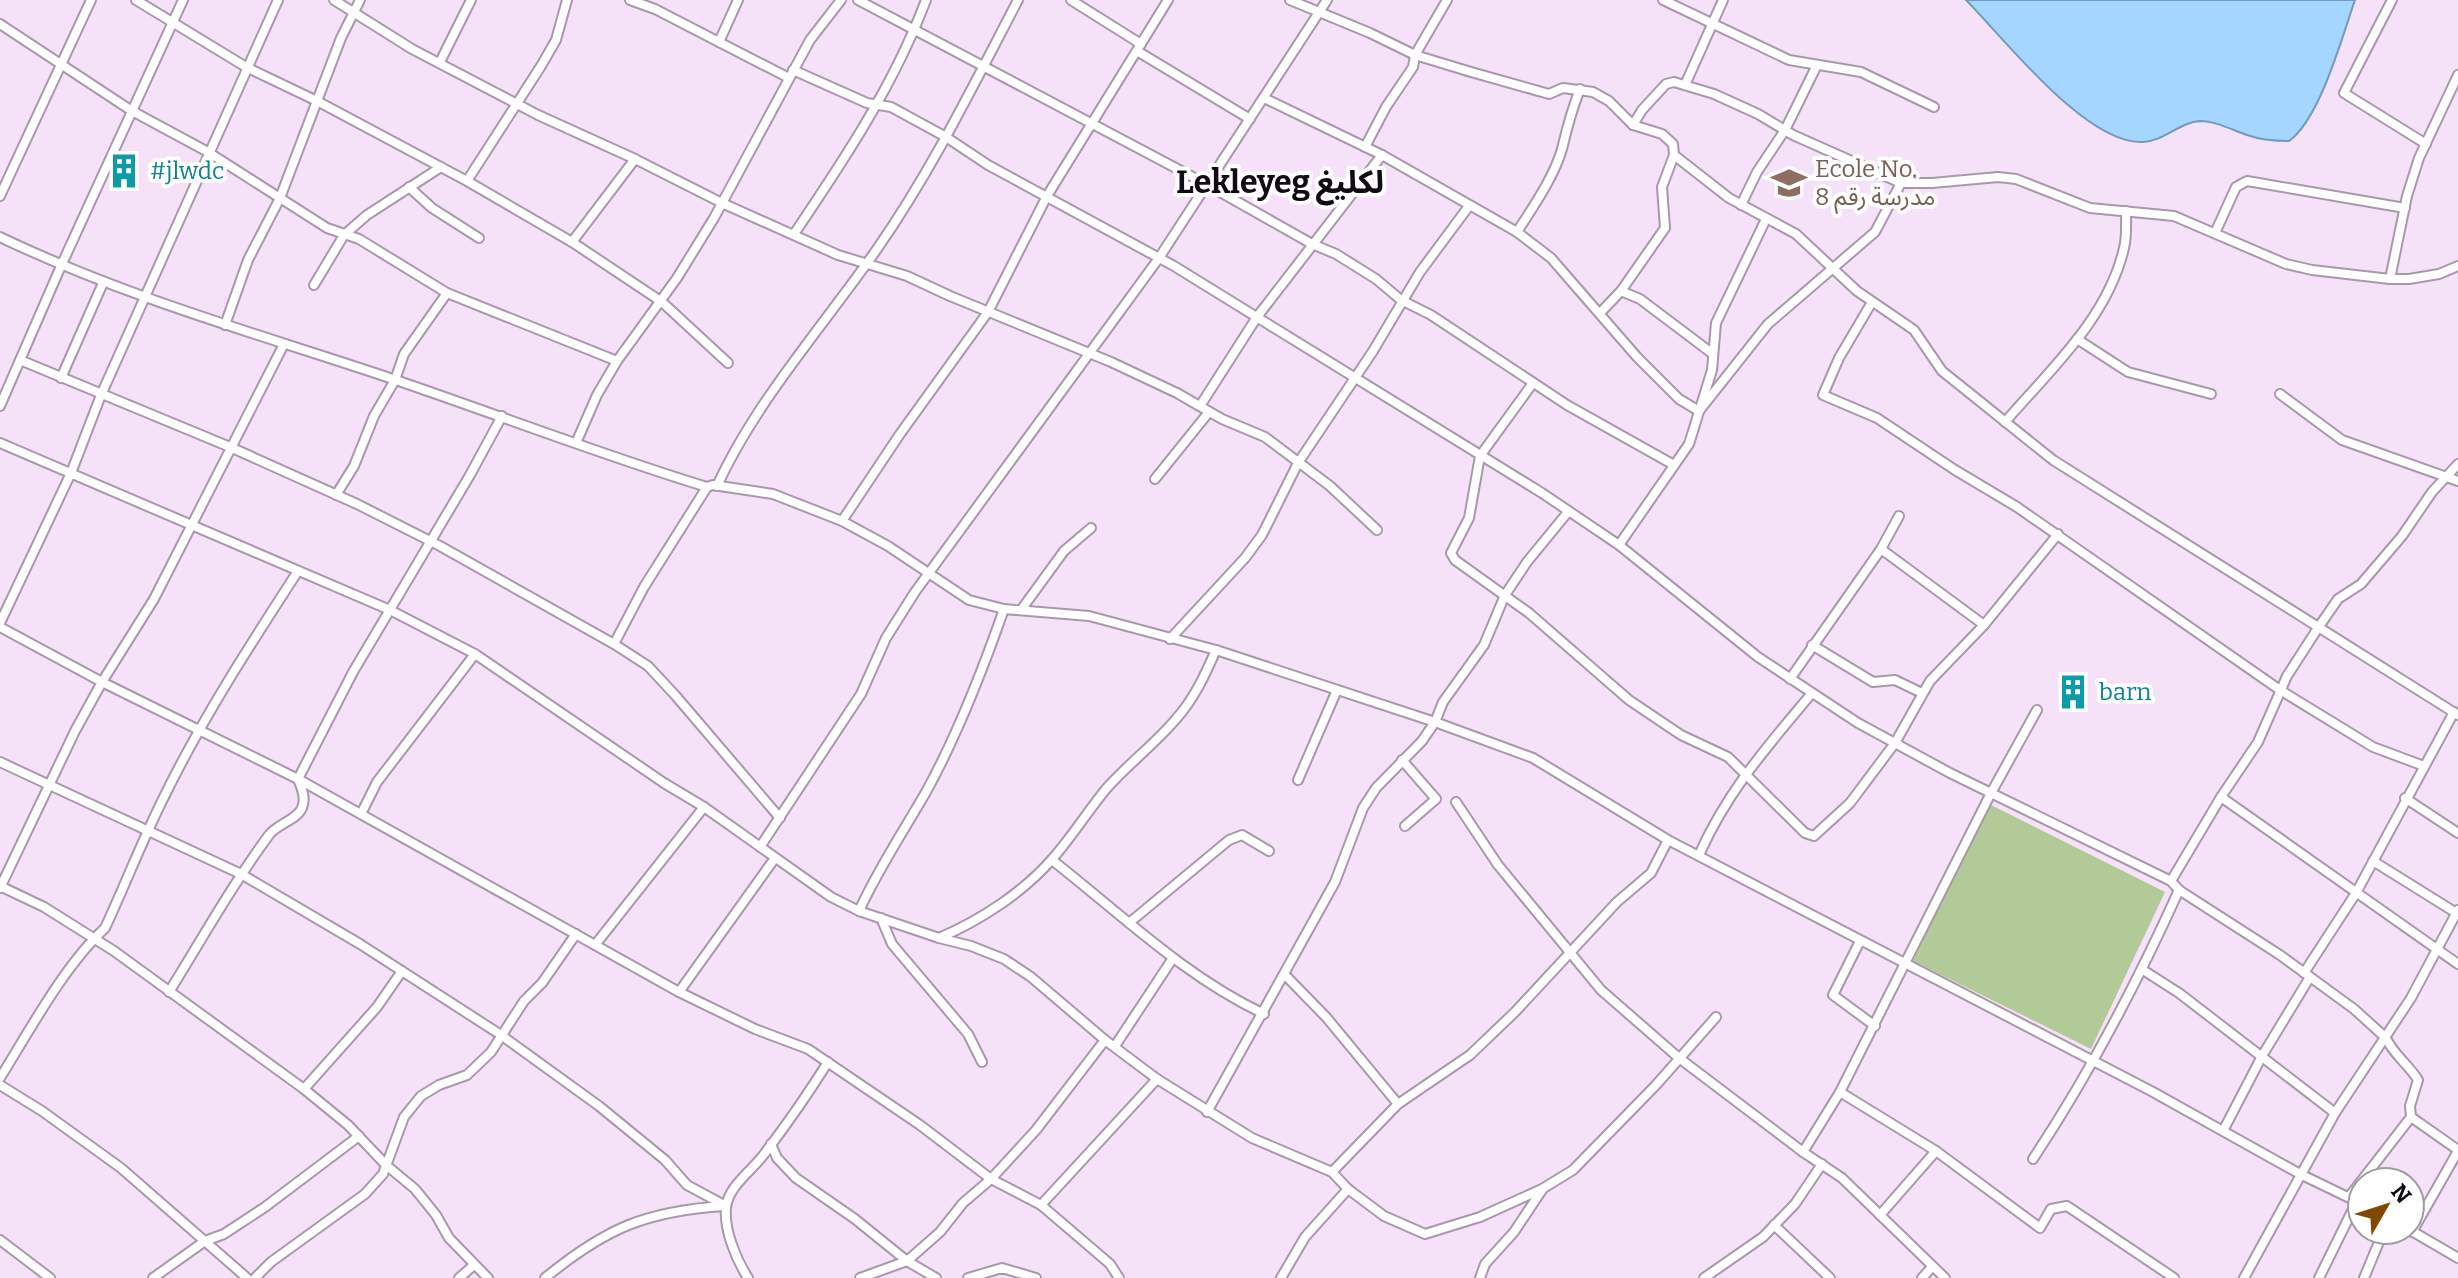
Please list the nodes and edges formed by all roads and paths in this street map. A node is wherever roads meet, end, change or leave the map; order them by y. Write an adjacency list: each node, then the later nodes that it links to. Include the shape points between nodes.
1 (91, 0): 34 (street)
2 (136, 0): 26 (street)
3 (183, 0): 26 (street)
4 (278, 0): 37 (street)
5 (334, 0): 24 (street)
6 (360, 0): 24 (street)
7 (471, 0): 33 (street)
8 (567, 0): 44 (street, via 556,40)
9 (630, 0): 23 (street)
10 (738, 0): 30 (street)
11 (841, 0): 38 (street)
12 (858, 0): 29 (street)
13 (926, 0): 29 (street)
14 (1018, 0): 36 (street)
15 (1071, 0): 31 (street)
16 (1168, 0): 31 (street)
17 (1290, 0): 25 (street)
18 (1327, 0): 25 (street)
19 (1447, 0): 32 (street)
20 (1663, 0): 28 (street)
21 (1723, 0): 28 (street)
22 (2392, 0): 53 (street, via 2344,93)
23 (657, 5): 30 (street)
24 (353, 13): 33 (street); 43 (street)
25 (1320, 13): 32 (street); 42 (street)
26 (173, 21): 37 (street); 47 (street)
27 (0, 24): 34 (street)
28 (1711, 24): 35 (street, via 1789,60); 40 (street)
29 (915, 29): 36 (street); 45 (street)
30 (719, 42): 38 (street)
31 (1139, 47): 48 (street); 49 (street)
32 (1415, 55): 41 (street, via 1549,94); 54 (street)
33 (440, 62): 44 (street)
34 (61, 64): 47 (street); 64 (street)
35 (1817, 65): 46 (street, via 1861,72); 51 (street)
36 (985, 66): 49 (street); 52 (street)
37 (246, 67): 43 (street); 55 (street)
38 (791, 74): 45 (street); 67 (street)
39 (2458, 75): 53 (street)
40 (1685, 85): 50 (street, via 1666,84); 51 (street)
41 (1580, 89): 50 (street, via 1609,101); 73 (street, via 1561,151)
42 (1264, 98): 48 (street); 54 (street)
43 (317, 101): 59 (street); 66 (street)
44 (518, 105): 58 (street); 60 (street)
45 (876, 105): 52 (street, via 891,107); 75 (street)
46 (1934, 107)
47 (132, 111): 55 (street); 83 (street)
48 (1250, 119): 62 (street)
49 (1091, 125): 62 (street); 65 (street)
50 (1633, 125): 57 (street, via 1662,134 1673,144)
51 (1785, 130): 61 (street); 68 (street)
52 (946, 137): 65 (street); 82 (street)
53 (2426, 144): 70 (street)
54 (1365, 147): 56 (street)
55 (208, 152): 66 (street); 91 (street)
56 (1382, 155): 69 (street); 80 (street)
57 (1674, 155): 68 (street); 89 (street, via 1662,187 1665,228)
58 (635, 159): 67 (street); 79 (street)
59 (441, 167): 60 (street); 63 (street)
60 (467, 181): 79 (street)
61 (1901, 183): 71 (street, via 2016,179 2090,208); 85 (street, via 1875,232)
62 (1206, 184): 80 (street); 81 (street)
63 (409, 187): 76 (street); 78 (street)
64 (0, 196)
65 (1047, 196): 81 (street); 95 (street)
66 (280, 198): 76 (street); 98 (street, via 248,260)
67 (722, 203): 75 (street); 93 (street)
68 (1741, 205): 72 (street)
69 (1469, 206): 73 (street); 92 (street)
70 (2405, 208): 74 (street, via 2247,181 2236,187); 86 (street)
71 (2126, 211): 74 (street, via 2174,216); 99 (street, via 2125,247 2100,306)
72 (1766, 219): 85 (street, via 1796,234); 102 (street, via 1716,323)
73 (1517, 232): 96 (street, via 1551,258)
74 (2215, 233): 86 (street, via 2299,267)
75 (794, 234): 82 (street, via 838,255)
76 (344, 235): 88 (street); 90 (street)
77 (0, 237): 83 (street)
78 (479, 238)
79 (572, 242): 93 (street)
80 (1312, 244): 92 (street, via 1376,279); 97 (street)
81 (1159, 258): 97 (street); 101 (street)
82 (868, 262): 95 (street); 130 (street)
83 (61, 266): 87 (street); 103 (street)
84 (2458, 266): 86 (street, via 2429,276)
85 (1833, 268): 94 (street); 115 (street, via 1758,335)
86 (2390, 279)
87 (103, 283): 91 (street); 106 (street)
88 (314, 285)
89 (1621, 291): 96 (street); 102 (street, via 1640,299)
90 (447, 293): 104 (street); 108 (street, via 404,354)
91 (144, 298): 98 (street); 112 (street)
92 (1401, 300): 107 (street); 109 (street)
93 (662, 302): 104 (street); 105 (street)
94 (1872, 302): 118 (street, via 1914,330 1942,371); 138 (street, via 1823,395 1877,418)
95 (988, 312): 101 (street); 134 (street)
96 (1600, 313): 115 (street, via 1679,399)
97 (1257, 317): 107 (street); 114 (street)
98 (225, 325): 100 (street)
99 (2077, 339): 110 (street, via 2128,372); 118 (street)
100 (284, 344): 108 (street); 121 (street)
101 (1089, 354): 114 (street); 143 (street)
102 (1713, 354): 115 (street)
103 (20, 360): 106 (street); 113 (street)
104 (617, 361): 120 (street)
105 (728, 363)
106 (61, 378): 112 (street)
107 (1356, 378): 122 (street); 123 (street)
108 (395, 380): 117 (street); 131 (street)
109 (1533, 383): 122 (street); 125 (street)
110 (2211, 394)
111 (2280, 394): 127 (street, via 2342,440)
112 (101, 395): 121 (street); 126 (street)
113 (0, 406)
114 (1200, 406): 116 (street)
115 (1699, 411): 125 (street, via 1689,444)
116 (1209, 412): 123 (street, via 1265,437); 128 (street)
117 (502, 416): 120 (street); 139 (street)
118 (2005, 422): 150 (street, via 2053,460)
119 (0, 443): 126 (street)
120 (576, 443): 130 (street)
121 (230, 447): 131 (street); 135 (street)
122 (1480, 456): 132 (street); 144 (street, via 1469,518 1451,553)
123 (1298, 463): 137 (street); 151 (street, via 1254,546)
124 (2458, 464): 127 (street)
125 (1674, 465): 140 (street)
126 (71, 473): 135 (street); 148 (street)
127 (2448, 477): 129 (street); 150 (street)
128 (1155, 479)
129 (2458, 481)
130 (712, 486): 134 (street, via 773,494); 152 (street, via 644,587)
131 (336, 495): 139 (street)
132 (1568, 512): 140 (street); 144 (street)
133 (1899, 516): 141 (street)
134 (842, 521): 143 (street)
135 (190, 524): 142 (street); 157 (street, via 154,599)
136 (1091, 528): 147 (street, via 1064,551)
137 (1377, 530)
138 (2058, 534): 149 (street); 159 (street)
139 (432, 542): 146 (street); 152 (street)
140 (1619, 545): 156 (street)
141 (1881, 549): 149 (street); 153 (street)
142 (298, 571): 146 (street); 165 (street)
143 (930, 574): 145 (street, via 969,600); 180 (street, via 886,638 861,694)
144 (1505, 595): 164 (street, via 1484,645); 170 (street, via 1629,700 1681,735 1728,757)
145 (1004, 609): 147 (street); 196 (street, via 982,673 927,791)
146 (390, 610): 155 (street); 171 (street)
147 (1021, 610): 151 (street, via 1089,616)
148 (0, 625): 157 (street)
149 (1984, 625): 161 (street)
150 (2318, 628): 159 (street); 163 (street)
151 (1170, 639): 154 (street)
152 (614, 644): 180 (street, via 648,666)
153 (1812, 645): 156 (street); 161 (street, via 1873,682 1895,680)
154 (1216, 650): 158 (street); 189 (street, via 1202,683 1176,720 1107,788)
155 (475, 654): 178 (street); 179 (street, via 377,782)
156 (1790, 679): 160 (street)
157 (102, 682): 165 (street); 173 (street)
158 (1337, 690): 164 (street); 172 (street)
159 (2280, 690): 169 (street, via 2373,747); 175 (street, via 2258,742)
160 (1812, 693): 166 (street); 170 (street)
161 (1922, 693): 166 (street)
162 (2037, 710): 174 (street)
163 (2456, 714): 169 (street)
164 (1435, 722): 167 (street); 184 (street, via 1533,758)
165 (199, 730): 171 (street); 182 (street)
166 (1895, 743): 170 (street, via 1850,803 1814,836); 174 (street)
167 (1402, 760): 181 (street, via 1436,799); 212 (street, via 1363,808 1335,882)
168 (0, 762): 173 (street)
169 (2424, 766): 176 (street)
170 (1744, 775): 187 (street)
171 (298, 779): 179 (street); 191 (street, via 304,792 299,814 273,830)
172 (1298, 780)
173 (48, 785): 182 (street); 193 (street)
174 (1991, 793): 192 (street); 208 (street)
175 (2221, 797): 192 (street); 195 (street)
176 (2405, 798): 183 (street); 190 (street)
177 (1456, 802): 206 (street)
178 (704, 807): 185 (street); 204 (street)
179 (361, 814): 200 (street)
180 (780, 818): 185 (street)
181 (1405, 826)
182 (149, 831): 191 (street); 202 (street, via 105,928)
183 (2458, 833)
184 (1668, 840): 187 (street); 206 (street, via 1651,873)
185 (760, 847): 188 (street)
186 (1269, 851): 199 (street, via 1242,835 1229,840)
187 (1699, 855): 203 (street)
188 (775, 858): 196 (street); 215 (street)
189 (1052, 860): 199 (street); 201 (street, via 989,912)
190 (2373, 861): 195 (street); 197 (street)
191 (241, 874): 211 (street); 214 (street)
192 (2171, 881): 194 (street)
193 (0, 887): 202 (street)
194 (2179, 890): 210 (street); 213 (street)
195 (2356, 893): 205 (street); 213 (street)
196 (859, 911): 198 (street)
197 (2457, 913): 205 (street)
198 (881, 918): 201 (street); 227 (street, via 892,944 968,1034)
199 (1129, 923): 207 (street)
200 (576, 934): 204 (street); 219 (street)
201 (939, 938): 221 (street, via 1004,959)
202 (94, 939): 214 (street); 228 (street)
203 (1860, 941): 208 (street); 218 (street, via 1833,995)
204 (595, 945): 215 (street)
205 (2436, 949): 209 (street); 220 (street)
206 (1568, 953): 224 (street, via 1601,990); 233 (street, via 1470,1055)
207 (1173, 958): 216 (street); 222 (street)
208 (1905, 962): 218 (street); 225 (street)
209 (2458, 964)
210 (2143, 970): 223 (street); 225 (street)
211 (402, 971): 219 (street); 231 (street)
212 (1285, 975): 216 (street); 233 (street)
213 (2307, 975): 220 (street); 223 (street)
214 (169, 992): 231 (street)
215 (679, 992): 226 (street)
216 (1264, 1014): 234 (street)
217 (1716, 1017): 224 (street)
218 (1875, 1026): 232 (street)
219 (501, 1035): 245 (street, via 467,1075 421,1096 404,1117); 255 (street, via 599,1106 687,1185)
220 (2386, 1038): 235 (street); 236 (street, via 2418,1080)
221 (1105, 1040): 222 (street); 249 (street)
222 (1115, 1046): 229 (street)
223 (2262, 1056): 235 (street); 237 (street)
224 (1679, 1058): 242 (street); 251 (street, via 1573,1170)
225 (2093, 1061): 237 (street); 243 (street)
226 (828, 1062): 239 (street); 249 (street)
227 (982, 1062)
228 (0, 1078)
229 (1157, 1079): 234 (street); 253 (street)
230 (0, 1085): 261 (street, via 121,1168)
231 (304, 1089): 238 (street)
232 (1840, 1092): 241 (street); 242 (street)
233 (1398, 1104): 247 (street)
234 (1207, 1112): 247 (street)
235 (2335, 1113): 248 (street)
236 (2411, 1117): 240 (street); 246 (street)
237 (2223, 1131): 248 (street)
238 (359, 1136): 245 (street); 261 (street, via 265,1207)
239 (771, 1144): 255 (street, via 733,1189); 264 (street, via 796,1178)
240 (2458, 1150): 254 (street)
241 (1936, 1151): 256 (street); 267 (street, via 2040,1228 2051,1209 2067,1206)
242 (1803, 1152): 244 (street)
243 (2033, 1159)
244 (1822, 1164): 256 (street); 258 (street)
245 (386, 1165): 265 (street, via 415,1189); 271 (street, via 365,1194)
246 (2379, 1166)
247 (1332, 1172): 250 (street)
248 (2300, 1174): 252 (street); 287 (street)
249 (991, 1179): 253 (street); 264 (street)
250 (1348, 1189): 251 (street, via 1384,1216 1425,1234); 281 (street, via 1305,1237)
251 (1542, 1189): 282 (street)
252 (2346, 1196)
253 (1041, 1205): 280 (street, via 1110,1264)
254 (2426, 1205)
255 (726, 1206): 274 (street, via 681,1209 623,1226); 275 (street, via 726,1223)
256 (1880, 1215): 266 (street)
257 (2346, 1222): 288 (street)
258 (1774, 1225): 283 (street); 284 (street)
259 (0, 1240): 268 (street)
260 (2426, 1240): 263 (street)
261 (205, 1241): 269 (street); 270 (street)
262 (2377, 1246): 289 (street)
263 (2458, 1258)
264 (907, 1261): 276 (street); 277 (street)
265 (474, 1265): 272 (street); 273 (street)
266 (1932, 1267): 285 (street); 286 (street)
267 (2171, 1277)
268 (50, 1278)
269 (153, 1278)
270 (247, 1278)
271 (255, 1278)
272 (459, 1278)
273 (488, 1278)
274 (545, 1278)
275 (748, 1278)
276 (860, 1278)
277 (936, 1278)
278 (968, 1278): 279 (street, via 1002,1268)
279 (1036, 1278)
280 (1119, 1278)
281 (1281, 1278)
282 (1480, 1278)
283 (1704, 1278)
284 (1830, 1278)
285 (1922, 1278)
286 (1945, 1278)
287 (2244, 1278)
288 (2319, 1278)
289 (2364, 1278)

